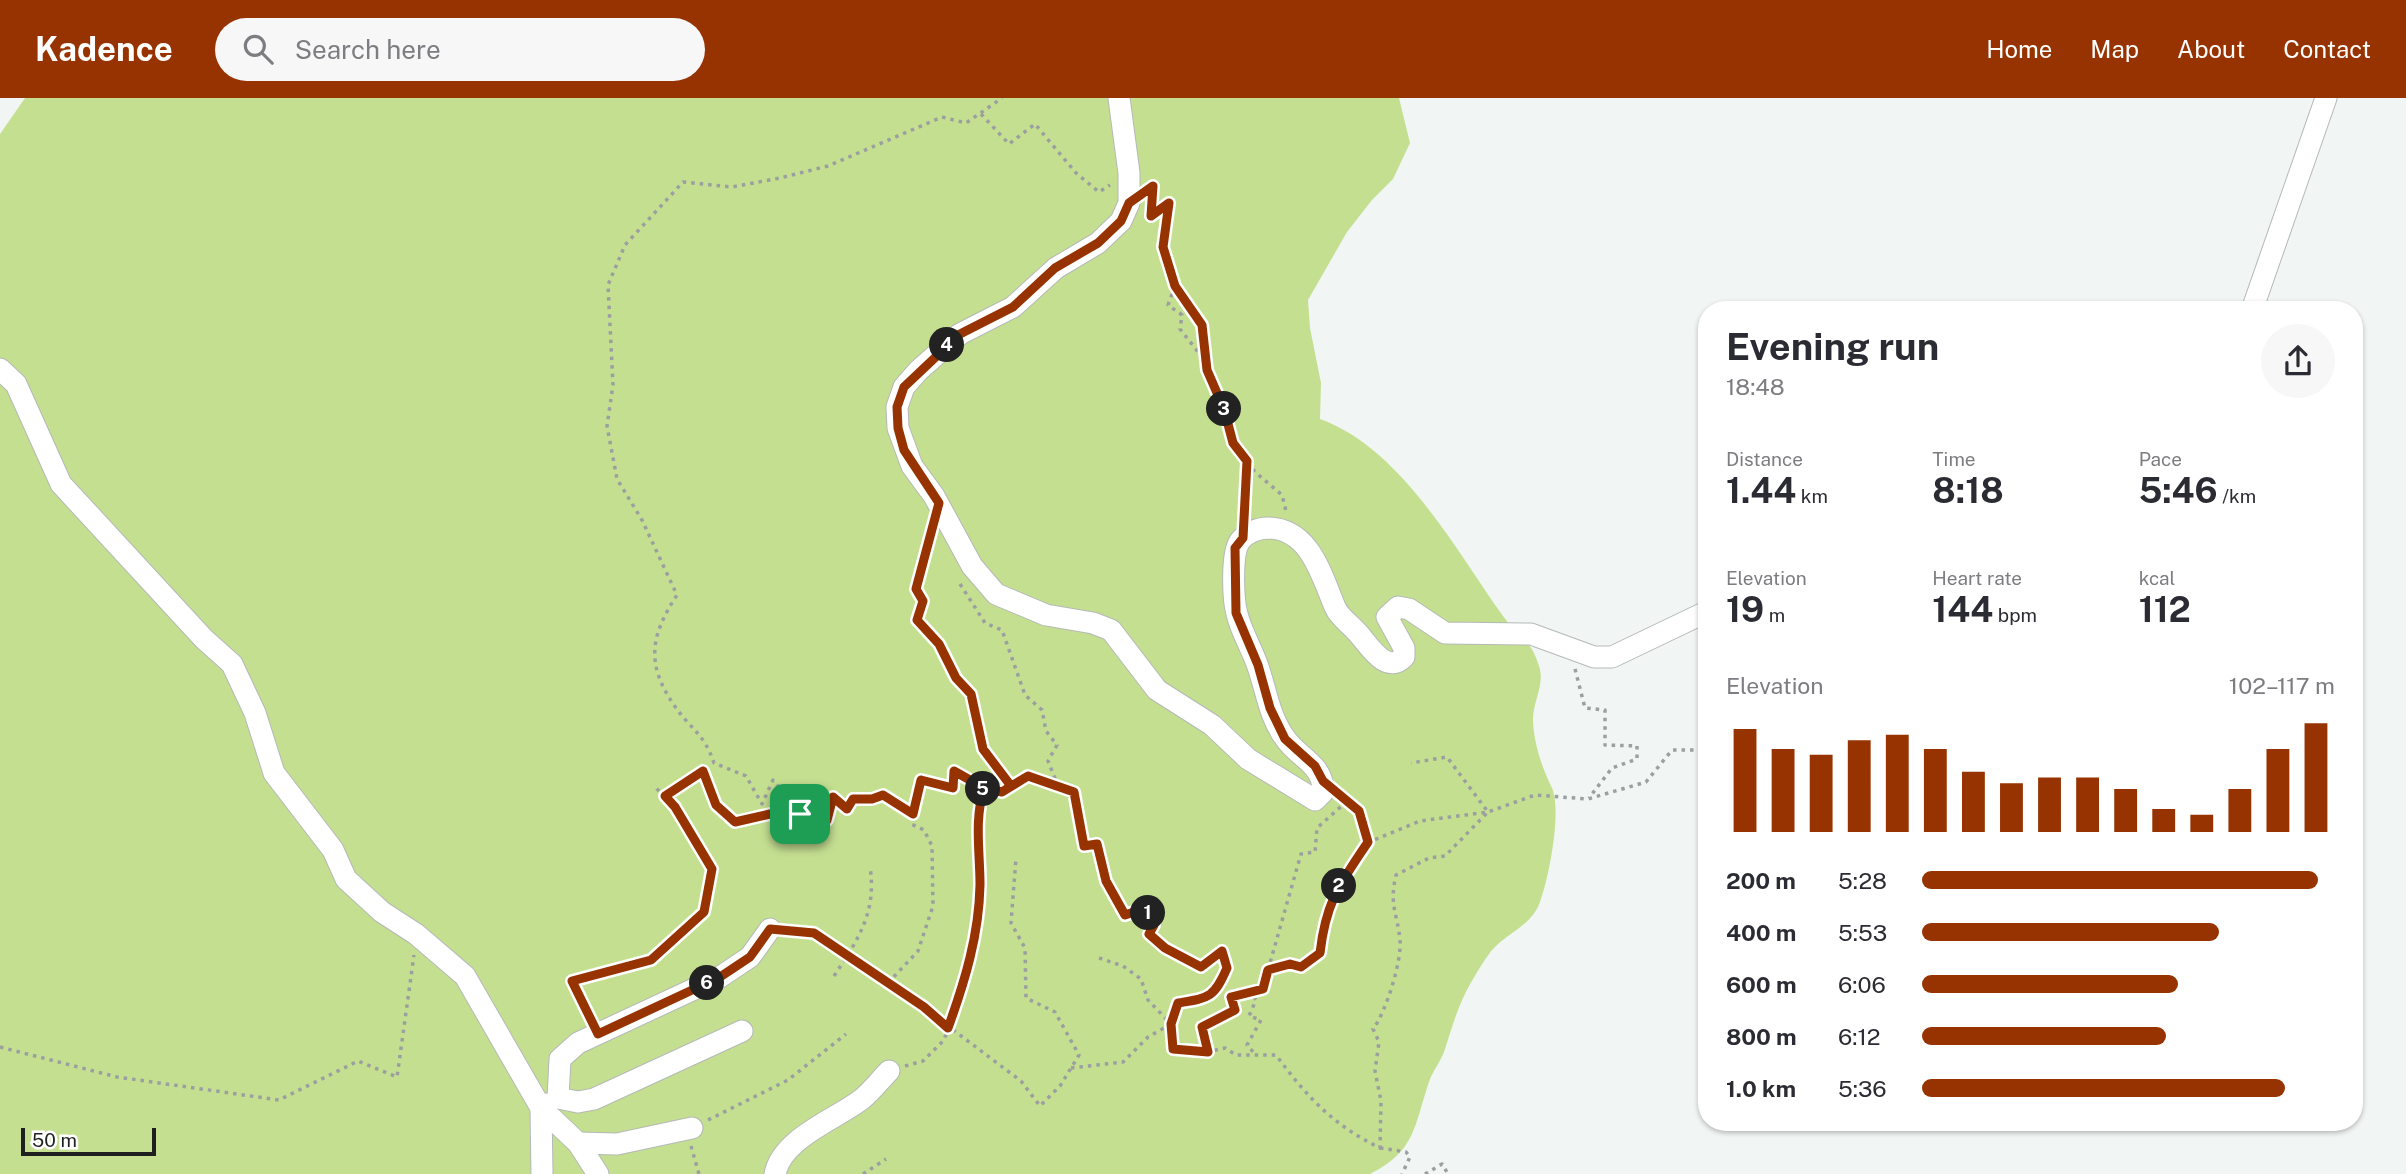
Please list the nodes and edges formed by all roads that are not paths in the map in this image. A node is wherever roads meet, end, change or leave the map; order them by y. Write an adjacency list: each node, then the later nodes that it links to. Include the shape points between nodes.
1 (1119, 98): 5 (street, via 1129,173 1129,203 1121,221 1098,243 1055,268 1013,307 960,334 904,387 897,407 904,450 972,566 996,594 1046,615 1111,630 1157,690 1212,725 1248,759 1315,800 1323,792 1323,781 1315,766 1285,739 1236,613 1235,548 1243,538 1265,528 1300,538 1338,613 1378,658 1388,663 1404,657 1404,648 1387,617 1398,607 1445,632 1531,635 1594,657 1612,657)
2 (2326, 98): 3 (street)
3 (2255, 301)
4 (0, 369): 9 (street, via 16,384 61,484 232,664 255,713 274,773 333,850 346,879 465,976)
5 (1698, 616)
6 (770, 929): 9 (street, via 750,957 720,977 578,1043 560,1059)
7 (742, 1031): 9 (street, via 602,1097)
8 (889, 1071): 14 (street, via 863,1098 799,1141 777,1162)
9 (550, 1103): 11 (street); 12 (street)
10 (692, 1128): 11 (street, via 617,1144)
11 (578, 1143): 13 (street)
12 (542, 1174)
13 (597, 1174)
14 (775, 1174)

